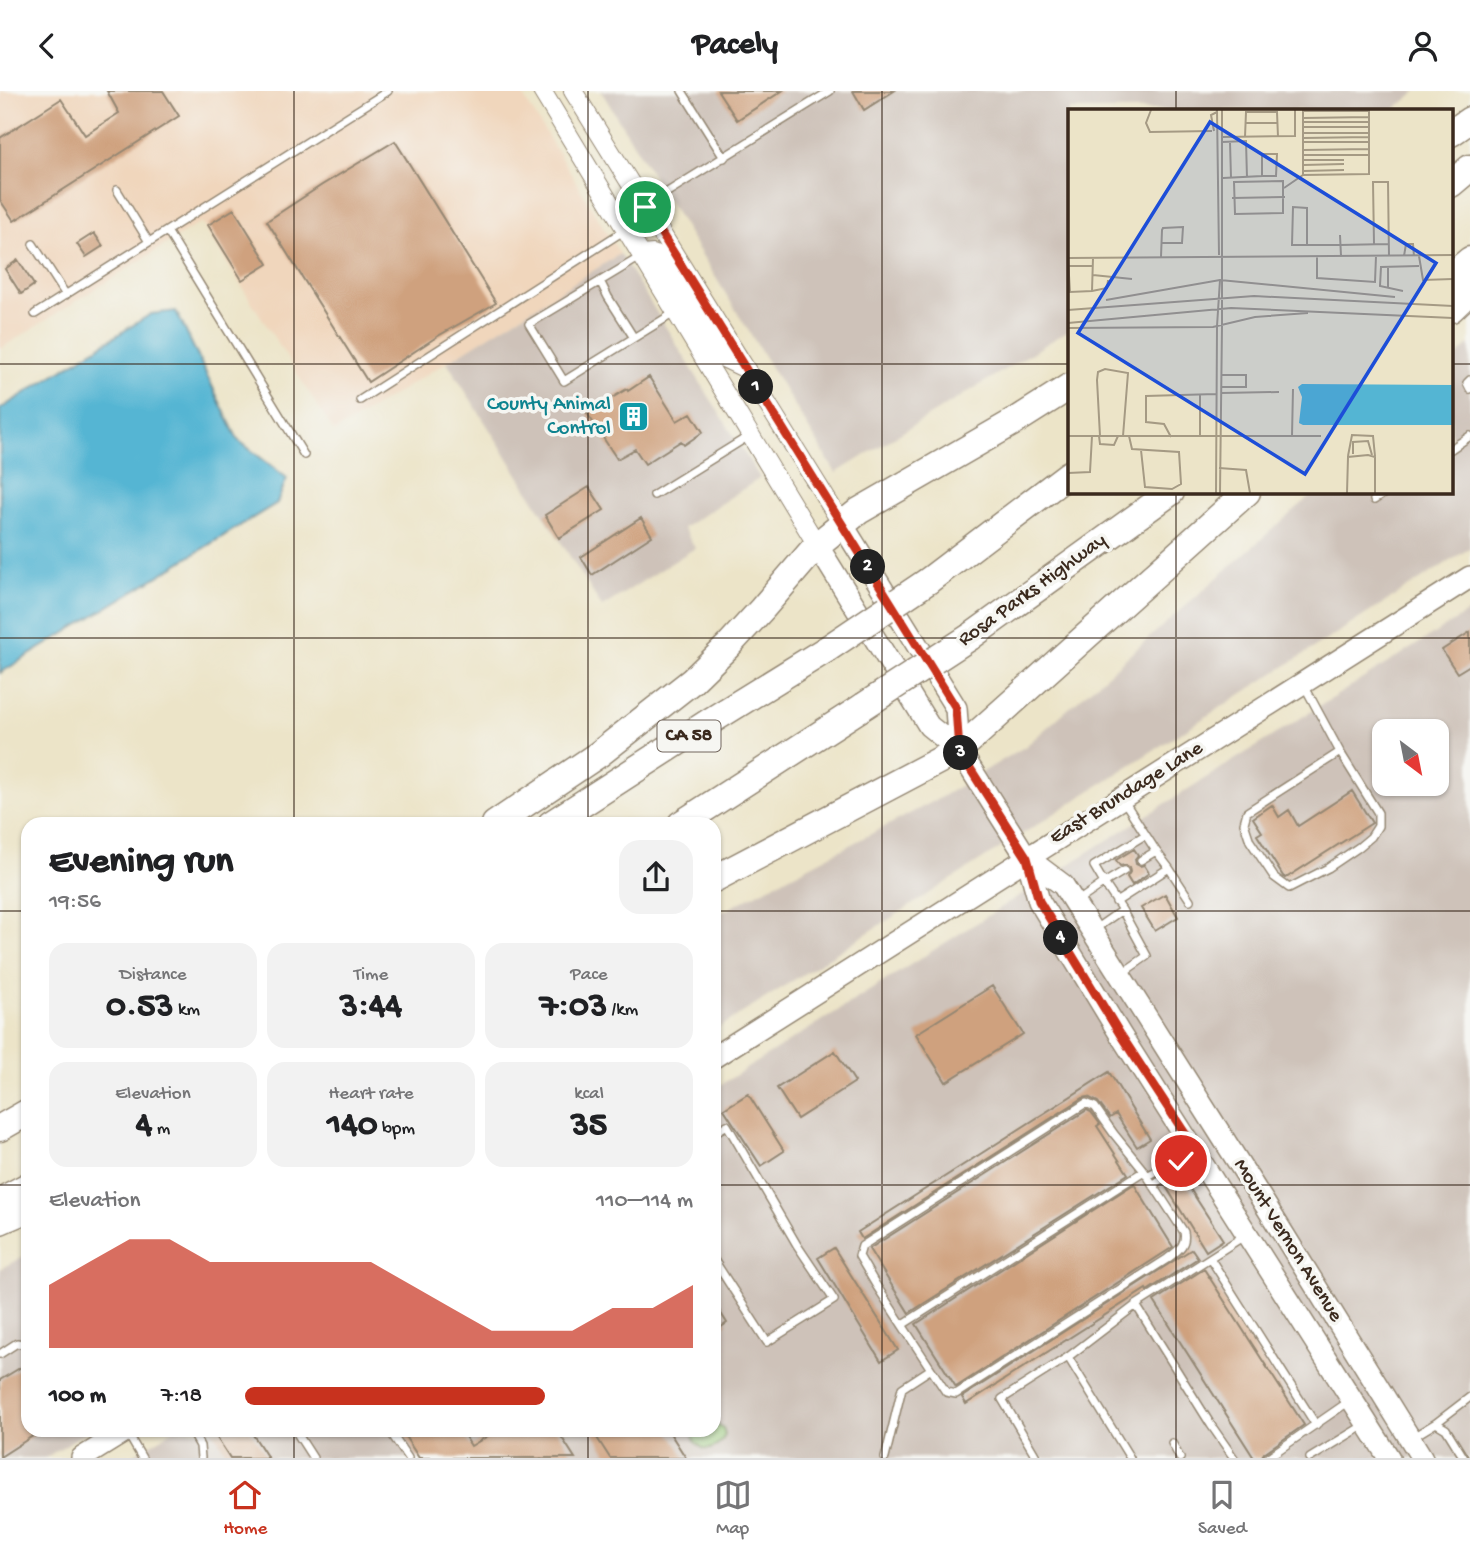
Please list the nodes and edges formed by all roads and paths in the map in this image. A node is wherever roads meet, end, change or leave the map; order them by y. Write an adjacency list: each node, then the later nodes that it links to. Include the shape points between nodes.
1 (388, 91): 14 (lane)
2 (542, 91): 13 (street, Mount Vernon Avenue)
3 (573, 91): 12 (street, Mount Vernon Avenue)
4 (682, 91): 8 (lane)
5 (830, 91): 8 (lane)
6 (1470, 120): 7 (highway)
7 (1452, 132)
8 (724, 158): 12 (lane)
9 (1470, 168): 10 (highway)
10 (1452, 183)
11 (117, 190): 15 (lane)
12 (645, 207): 27 (street, Mount Vernon Avenue)
13 (626, 229): 17 (street, Mount Vernon Avenue); 31 (lane)
14 (167, 231): 15 (lane); 35 (lane)
15 (149, 242): 22 (lane)
16 (33, 244): 22 (lane)
17 (642, 255): 20 (lane); 24 (street, Mount Vernon Avenue); 27 (street, via 653,254 662,260 721,357)
18 (1470, 260): 19 (highway)
19 (1452, 275)
20 (600, 281): 26 (lane); 26 (lane, via 529,324 564,381)
21 (1470, 291): 23 (highway)
22 (66, 295): 25 (lane)
23 (1452, 308)
24 (676, 312): 26 (lane); 32 (street, Mount Vernon Avenue)
25 (35, 314)
26 (634, 338)
27 (746, 369): 42 (street, Mount Vernon Avenue)
28 (1470, 380): 30 (lane)
29 (1068, 388): 42 (highway)
30 (1470, 389)
31 (360, 400)
32 (750, 436): 40 (lane); 43 (street, Mount Vernon Avenue)
33 (1470, 436): 34 (lane)
34 (1452, 448)
35 (304, 455)
36 (1068, 475): 50 (highway, CA 58, bridge, via 928,581)
37 (1170, 493): 51 (highway, Rosa Parks Highway, bridge, via 970,637)
38 (1246, 493): 46 (highway)
39 (1384, 493): 41 (lane)
40 (654, 495)
41 (1374, 500)
42 (842, 524): 43 (highway); 46 (main road, Mount Vernon Avenue, via 956,708)
43 (817, 545): 46 (main road, Mount Vernon Avenue, via 929,726); 49 (highway, via 692,681 599,754)
44 (1470, 577): 45 (main road, East Brundage Lane)
45 (1303, 683): 47 (lane); 48 (main road, East Brundage Lane)
46 (959, 751): 54 (main road, Mount Vernon Avenue); 58 (highway)
47 (1340, 753): 47 (lane, via 1378,813 1377,826 1359,847 1289,888 1274,877 1250,841 1244,823 1247,812)
48 (1122, 798): 52 (lane); 54 (main road, East Brundage Lane)
49 (505, 817)
50 (562, 817)
51 (692, 817)
52 (1145, 835): 53 (lane); 59 (lane, via 1094,866)
53 (1156, 851): 55 (lane); 56 (lane)
54 (1027, 858): 62 (main road, Mount Vernon Avenue, via 1063,885); 66 (main road, East Brundage Lane); 70 (main road, Mount Vernon Avenue, via 1039,901)
55 (1141, 860)
56 (1169, 869): 60 (lane); 61 (lane)
57 (1124, 871): 59 (lane)
58 (721, 875)
59 (1104, 883): 61 (lane); 62 (lane)
60 (1190, 900)
61 (1116, 902): 63 (lane)
62 (1074, 903): 64 (main road, Mount Vernon Avenue)
63 (1122, 910): 64 (lane); 65 (lane, via 1147,956)
64 (1092, 931): 65 (main road, Mount Vernon Avenue)
65 (1119, 975): 80 (main road, Mount Vernon Avenue)
66 (721, 1053)
67 (21, 1116): 68 (highway)
68 (0, 1128)
69 (721, 1129): 79 (lane, via 727,1125 834,1300 767,1342)
70 (1189, 1157): 71 (lane); 72 (lane); 77 (main road, Mount Vernon Avenue)
71 (1146, 1174): 72 (lane); 83 (lane); 83 (lane, via 1095,1107 1086,1103 862,1246 859,1256)
72 (1153, 1185): 87 (lane, via 1184,1232 1183,1246 956,1394 946,1392)
73 (21, 1190): 74 (highway)
74 (0, 1201)
75 (21, 1212): 76 (highway)
76 (0, 1221)
77 (1247, 1234): 78 (lane); 81 (main road, Mount Vernon Avenue)
78 (1210, 1258): 82 (lane); 92 (lane)
79 (721, 1271)
80 (1313, 1282): 81 (main road); 98 (main road, Mount Vernon Avenue)
81 (1287, 1298): 89 (main road, Mount Vernon Avenue)
82 (1136, 1305): 86 (lane); 109 (lane)
83 (902, 1325): 87 (lane)
84 (21, 1344): 85 (lane)
85 (0, 1354)
86 (1068, 1357): 106 (lane, via 1002,1399); 107 (lane)
87 (931, 1369): 105 (lane, via 902,1388)
88 (1470, 1397): 91 (lane)
89 (1351, 1400): 90 (main road, Mount Vernon Avenue); 92 (lane)
90 (1366, 1423): 111 (lane); 112 (main road, Mount Vernon Avenue)
91 (1436, 1423): 98 (lane); 114 (lane, via 1446,1429)
92 (1316, 1425): 110 (lane)
93 (130, 1437): 101 (lane)
94 (195, 1437): 102 (lane)
95 (300, 1437): 103 (lane)
96 (394, 1437): 104 (lane)
97 (97, 1438): 100 (main road)
98 (1410, 1438): 113 (main road, Mount Vernon Avenue)
99 (1172, 1443): 108 (lane)
100 (82, 1458)
101 (142, 1458)
102 (201, 1458)
103 (313, 1458)
104 (408, 1458)
105 (885, 1458)
106 (1037, 1458)
107 (1130, 1458)
108 (1180, 1458)
109 (1234, 1458)
110 (1267, 1458)
111 (1310, 1458)
112 (1389, 1458)
113 (1422, 1458)
114 (1464, 1458)

